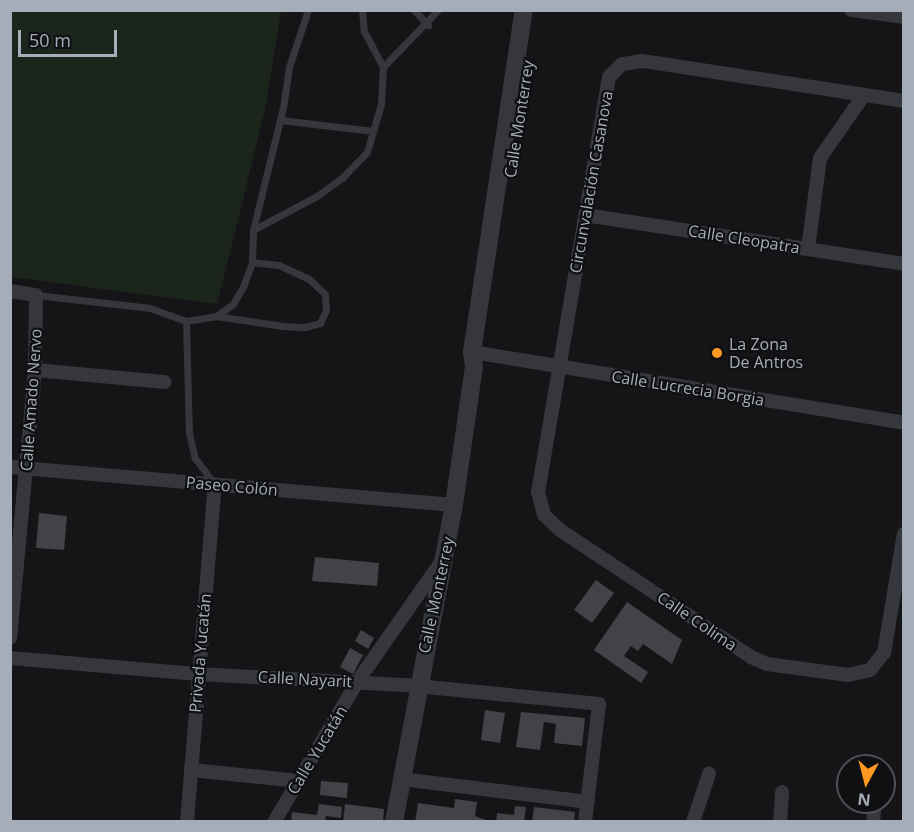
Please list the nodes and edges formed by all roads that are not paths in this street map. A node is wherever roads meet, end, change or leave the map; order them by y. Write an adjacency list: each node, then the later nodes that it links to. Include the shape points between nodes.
1 (308, 10): 13 (lane, via 289,67)
2 (362, 10): 10 (lane, via 364,31)
3 (414, 10): 9 (lane)
4 (438, 10): 9 (lane)
5 (524, 10): 24 (street, Calle Monterrey)
6 (536, 10): 24 (street, Calle Monterrey)
7 (851, 10): 8 (street)
8 (903, 16)
9 (428, 25): 10 (lane)
10 (383, 67): 14 (lane, via 381,104)
11 (864, 95): 12 (street, Circunvalación Casanova); 15 (street, Circunvalación Casanova, via 642,61 622,64 609,77); 17 (street, via 820,158)
12 (903, 101)
13 (280, 120): 14 (lane); 16 (lane)
14 (373, 132): 16 (lane, via 367,152 342,178)
15 (585, 215): 17 (street, Calle Cleopatra); 25 (street, Circunvalación Casanova)
16 (253, 231): 18 (lane)
17 (808, 249): 19 (street, Calle Cleopatra)
18 (252, 262): 22 (lane, via 232,304); 22 (lane, via 279,265 309,279 325,294 326,310 320,323 283,326)
19 (903, 264)
20 (10, 291): 21 (street)
21 (36, 295): 23 (lane, via 150,308); 26 (street, Calle Amado Nervo)
22 (216, 316): 23 (lane)
23 (186, 321): 31 (lane, via 189,433 195,458)
24 (476, 357): 25 (street, Calle Lucrecia Borgia); 32 (street, Calle Monterrey)
25 (558, 367): 28 (street, Calle Lucrecia Borgia); 33 (street, Circunvalación Casanova, via 538,492)
26 (35, 370): 27 (street); 30 (street, Calle Amado Nervo)
27 (164, 382)
28 (903, 423)
29 (10, 467): 30 (street, Paseo Colón)
30 (27, 469): 31 (street, Paseo Colón); 36 (street, Calle Amado Nervo)
31 (215, 485): 32 (street, Paseo Colón); 38 (street, Privada Yucatán)
32 (454, 505): 35 (street, Calle Monterrey)
33 (544, 514): 34 (street, Calle Colima, via 560,531 751,657 768,664 848,675 870,670 884,653)
34 (903, 534)
35 (443, 560): 39 (street, Calle Yucatán); 40 (street, Calle Monterrey)
36 (10, 638)
37 (10, 658): 38 (street, Calle Nayarit)
38 (198, 674): 39 (street, Calle Nayarit); 41 (street, Privada Yucatán)
39 (357, 682): 40 (street, Calle Nayarit); 44 (street, Calle Yucatán)
40 (417, 686): 43 (street, Calle Monterrey); 46 (street, Calle Nayarit, via 599,704)
41 (190, 770): 44 (street); 47 (street, Privada Yucatán)
42 (709, 774): 51 (street)
43 (401, 779): 46 (street); 49 (street, Calle Monterrey)
44 (299, 781): 48 (street, Calle Yucatán)
45 (782, 792): 52 (street)
46 (588, 802): 50 (street)
47 (187, 822)
48 (274, 822)
49 (394, 822)
50 (585, 822)
51 (693, 822)
52 (780, 822)

